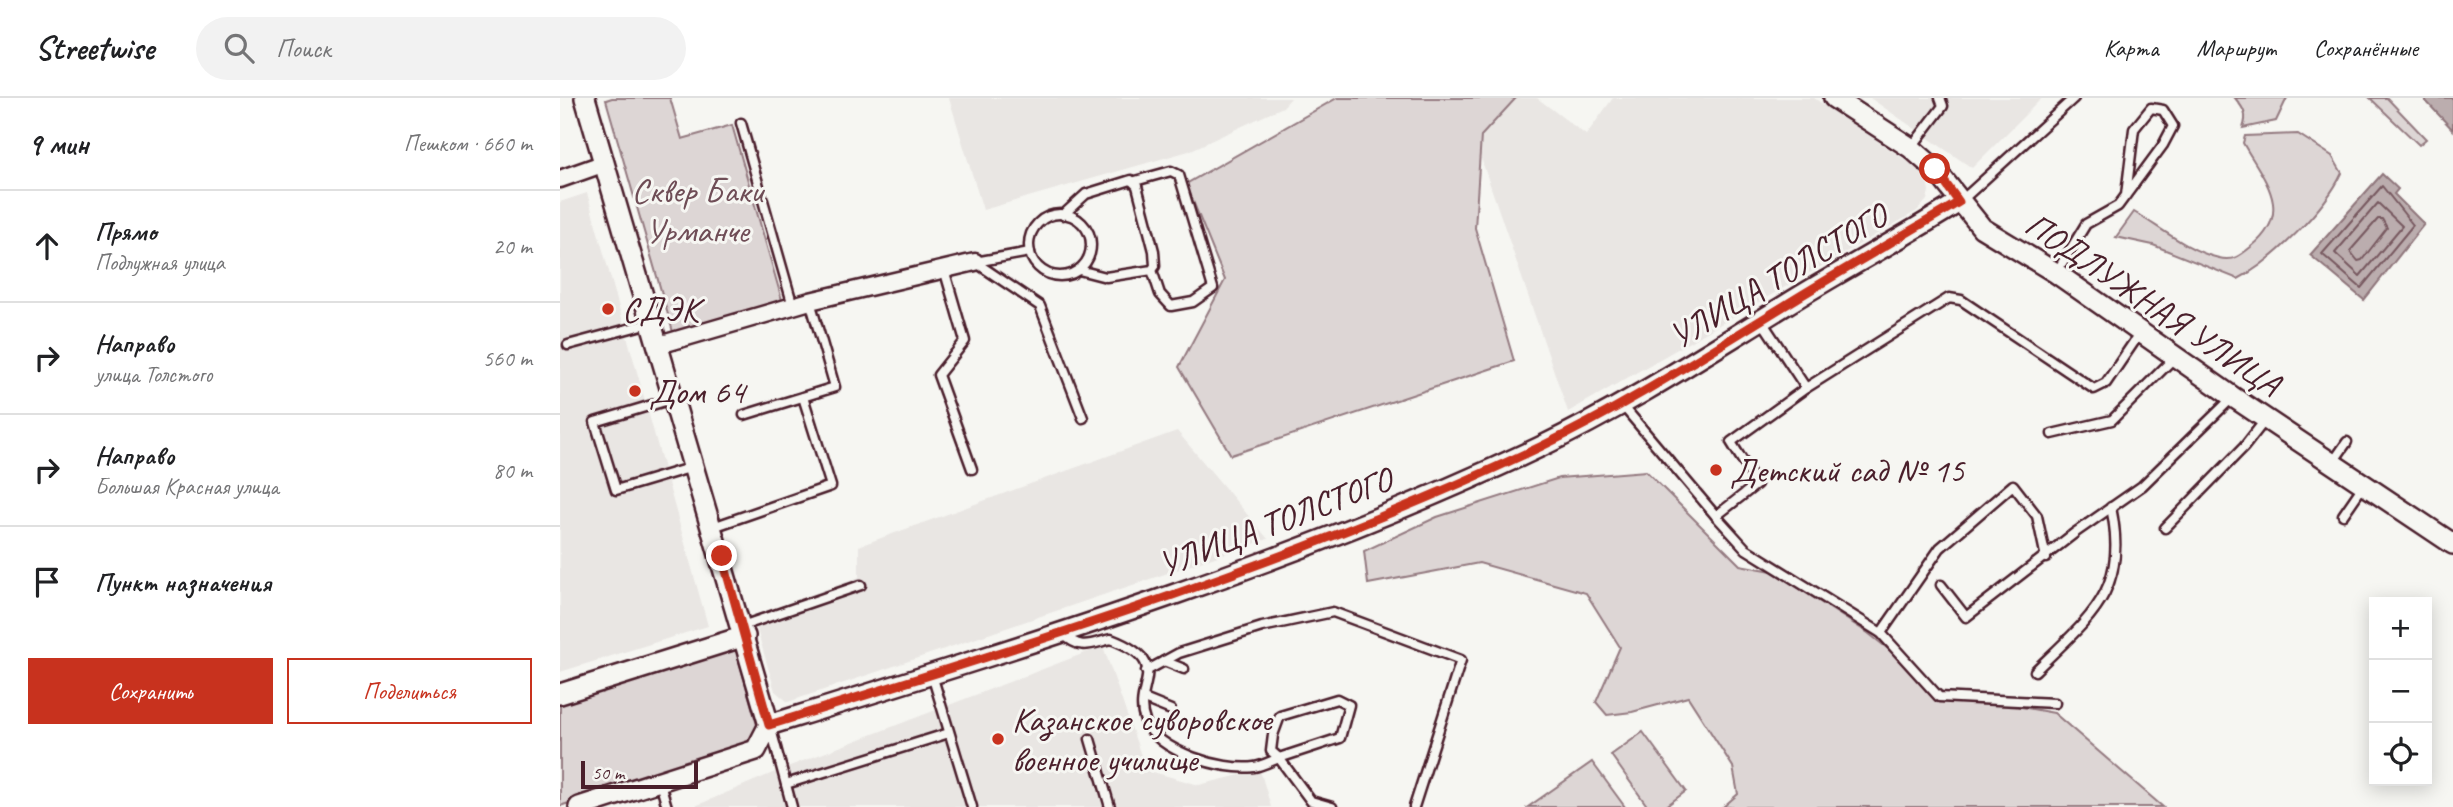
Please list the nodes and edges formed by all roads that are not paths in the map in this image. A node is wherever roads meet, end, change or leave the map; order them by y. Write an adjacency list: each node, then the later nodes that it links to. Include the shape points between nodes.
1 (1834, 98): 6 (street, ПОДЛУЖНАЯ УЛИЦА)
2 (1940, 98): 6 (lane, via 1943,106)
3 (2074, 98): 11 (lane)
4 (588, 99): 7 (street)
5 (741, 123): 20 (lane)
6 (1912, 148): 11 (street, ПОДЛУЖНАЯ УЛИЦА, via 1935,169)
7 (605, 163): 8 (street); 22 (street)
8 (560, 179)
9 (1135, 181): 12 (lane, via 1086,194); 17 (lane, via 1154,251); 17 (lane, via 1171,171 1179,175 1213,288 1193,302 1171,306 1160,294)
10 (2126, 195): 10 (lane, via 2173,126 2163,110 2151,108 2134,129); 18 (lane, via 2118,206 2086,224)
11 (1959, 202): 18 (street, ПОДЛУЖНАЯ УЛИЦА, via 1982,228); 21 (street, УЛИЦА ТОЛСТОГО)
12 (1063, 215): 13 (lane, via 1050,216 1035,226); 16 (lane, via 1076,219 1089,233 1090,253)
13 (1030, 252): 14 (lane); 16 (lane, via 1050,274 1070,275)
14 (975, 262): 15 (street); 33 (lane, via 1040,306)
15 (944, 269): 19 (street); 39 (lane, via 965,341 938,375)
16 (1079, 270): 17 (lane, via 1107,277)
17 (1152, 270)
18 (2056, 273): 23 (street, ПОДЛУЖНАЯ УЛИЦА)
19 (810, 301): 20 (street); 28 (lane, via 835,387)
20 (793, 306): 25 (street)
21 (1761, 320): 27 (lane); 31 (street, УЛИЦА ТОЛСТОГО)
22 (652, 322): 24 (lane); 25 (street)
23 (2140, 333): 26 (street, ПОДЛУЖНАЯ УЛИЦА); 27 (lane, via 2106,383 2094,389 1961,300 1949,298)
24 (568, 345)
25 (659, 345): 30 (street)
26 (2175, 357): 29 (street, ПОДЛУЖНАЯ УЛИЦА); 35 (lane, via 2112,420)
27 (1806, 388): 43 (lane, via 1731,442 1757,484)
28 (803, 397): 32 (lane); 44 (lane, via 831,486)
29 (2233, 397): 34 (street, ПОДЛУЖНАЯ УЛИЦА); 41 (lane, via 2142,486)
30 (675, 398): 38 (street); 38 (lane, via 595,422 616,490)
31 (1622, 404): 43 (lane); 52 (street, УЛИЦА ТОЛСТОГО, via 1541,446 1369,522)
32 (744, 415)
33 (1083, 418)
34 (2266, 419): 37 (street, ПОДЛУЖНАЯ УЛИЦА); 45 (lane)
35 (2052, 434)
36 (2347, 442): 37 (lane)
37 (2332, 463): 40 (street, ПОДЛУЖНАЯ УЛИЦА)
38 (695, 467): 44 (street)
39 (972, 469)
40 (2364, 485): 42 (lane); 46 (street, ПОДЛУЖНАЯ УЛИЦА)
41 (2111, 507): 47 (lane); 56 (lane, via 2117,565 2096,611)
42 (2343, 515)
43 (1716, 516): 51 (lane, via 1746,549)
44 (713, 527): 50 (street)
45 (2165, 527)
46 (2453, 544)
47 (2046, 558): 48 (lane, via 1966,617); 51 (lane, via 2037,516 2013,485 1940,548)
48 (1941, 584)
49 (861, 585): 50 (lane)
50 (744, 631): 58 (street); 62 (street)
51 (1881, 633): 60 (lane, via 1939,697)
52 (1063, 634): 55 (lane, via 1084,647 1115,641 1136,651); 57 (street, УЛИЦА ТОЛСТОГО)
53 (1164, 661): 54 (lane); 55 (lane); 75 (lane, via 1262,627 1333,612 1461,660)
54 (1184, 669)
55 (1146, 671): 59 (lane)
56 (2035, 671)
57 (932, 675): 62 (street, УЛИЦА ТОЛСТОГО); 63 (lane)
58 (560, 694)
59 (1144, 699): 61 (lane); 65 (lane, via 1144,718 1152,734 1168,746 1233,767 1255,767)
60 (2055, 703)
61 (1171, 710)
62 (769, 725): 66 (street, via 756,750); 67 (lane)
63 (949, 733): 67 (lane); 72 (lane)
64 (1090, 739): 73 (lane)
65 (1279, 758): 65 (lane, via 1340,738 1349,705 1337,699 1280,716 1271,751); 74 (lane, via 1311,801)
66 (659, 781): 68 (street); 70 (lane)
67 (786, 784): 71 (lane)
68 (622, 800): 69 (street)
69 (579, 807)
70 (667, 807)
71 (792, 807)
72 (972, 807)
73 (1110, 807)
74 (1332, 807)
75 (1414, 807)

